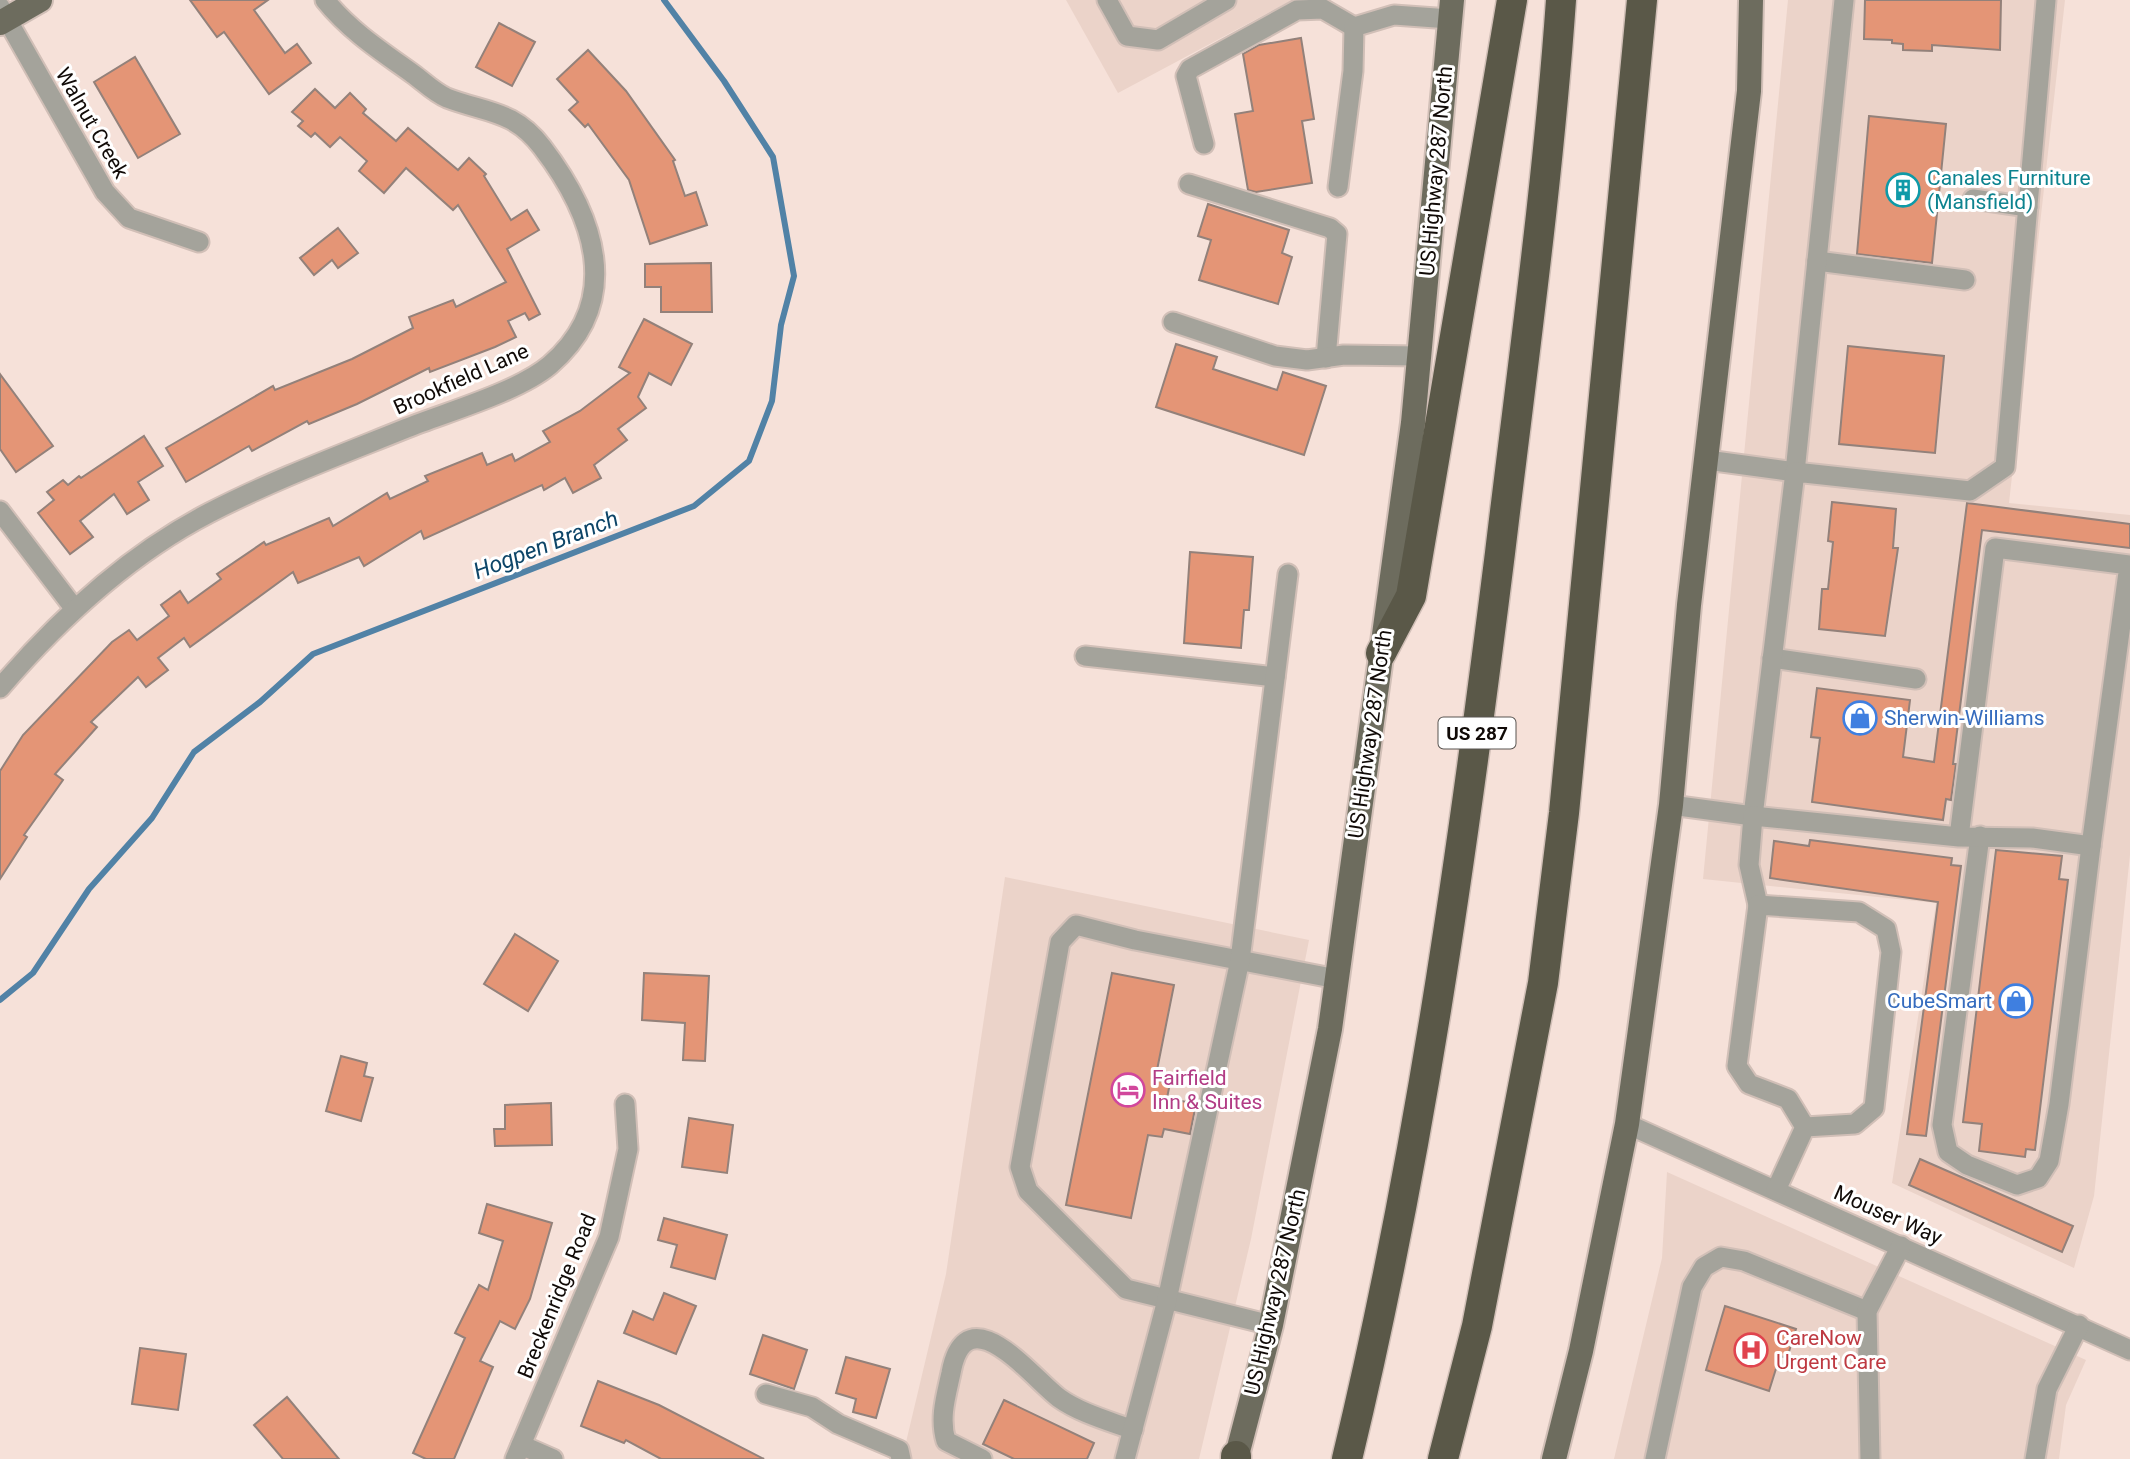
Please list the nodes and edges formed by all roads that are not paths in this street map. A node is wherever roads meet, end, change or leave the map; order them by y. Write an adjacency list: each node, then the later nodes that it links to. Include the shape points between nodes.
1 (40, 0): 12 (main road)
2 (325, 0): 29 (street, Brookfield Lane, via 344,24 444,97 504,114 541,146 574,198 593,246 597,280 588,313 550,365 506,389 272,482 205,515)
3 (1107, 0): 4 (street, via 1128,36 1158,40)
4 (1226, 0)
5 (1512, 0): 30 (highway, via 1411,596)
6 (1561, 0): 62 (highway, US 287, via 1520,391 1467,814 1408,1181)
7 (1642, 0): 63 (highway, via 1564,813 1543,983 1477,1326)
8 (1751, 0): 25 (main road, via 1749,91)
9 (1844, 0): 20 (street)
10 (2046, 0): 18 (street)
11 (1451, 10): 13 (street, via 1394,15); 23 (main road, US Highway 287 North)
12 (2, 16): 19 (street, Walnut Creek, via 105,192 129,218)
13 (1354, 27): 14 (street, via 1323,9 1297,10 1190,69 1186,76); 16 (street)
14 (1204, 144)
15 (1189, 184): 24 (street, via 1337,234)
16 (1339, 187)
17 (1973, 199): 18 (street)
18 (2028, 207): 26 (street, via 2005,467 1970,491)
19 (199, 242)
20 (1817, 261): 21 (street); 26 (street)
21 (1965, 280)
22 (1173, 322): 24 (street, via 1275,356)
23 (1419, 356): 24 (street); 30 (main road, US Highway 287 North)
24 (1326, 358)
25 (1707, 460): 26 (street); 36 (main road)
26 (1795, 472): 32 (street)
27 (0, 511): 29 (street)
28 (1288, 574): 33 (street)
29 (74, 607): 35 (street, Brookfield Lane)
30 (1381, 653): 43 (main road, US Highway 287 North)
31 (1085, 656): 33 (street)
32 (1772, 658): 34 (street); 37 (street)
33 (1275, 677): 42 (street)
34 (1916, 679)
35 (0, 688)
36 (1671, 805): 37 (street); 45 (main road)
37 (1753, 816): 39 (street); 41 (street, via 1749,865)
38 (1980, 836): 39 (street); 40 (street); 40 (street, via 1942,1125 1948,1152 1967,1165 2017,1185 2038,1178 2049,1161)
39 (1959, 837): 40 (street, via 1995,548 2129,565)
40 (2091, 846)
41 (1758, 905): 46 (street, via 1737,1066 1749,1084 1788,1099); 46 (street, via 1859,912 1885,929 1891,952 1874,1108 1856,1124)
42 (1240, 960): 43 (street); 49 (street); 49 (street, via 1076,925 1060,942 1020,1167 1028,1191 1126,1289)
43 (1336, 979): 51 (main road, US Highway 287 North)
44 (625, 1104): 56 (street, Breckenridge Road, via 628,1149 609,1237)
45 (1627, 1124): 47 (street, Mouser Way); 64 (main road, via 1581,1352)
46 (1805, 1127): 47 (street)
47 (1776, 1190): 48 (street, Mouser Way)
48 (1901, 1246): 50 (street); 52 (street, Mouser Way)
49 (1167, 1300): 51 (street); 55 (street)
50 (1867, 1311): 65 (street, via 1744,1261 1721,1257 1704,1267 1692,1287); 66 (street)
51 (1271, 1325): 57 (main road, US Highway 287 North)
52 (2078, 1325): 53 (street, Mouser Way); 67 (street, via 2047,1389)
53 (2130, 1350)
54 (766, 1394): 59 (street, via 812,1406 838,1424 899,1450)
55 (1133, 1430): 60 (street, via 1059,1398 1000,1346 983,1339 970,1341 956,1352 941,1425 946,1441); 61 (street)
56 (518, 1452): 58 (street)
57 (1236, 1458)
58 (553, 1459)
59 (901, 1459)
60 (982, 1459)
61 (1125, 1459)
62 (1347, 1459)
63 (1443, 1459)
64 (1554, 1459)
65 (1654, 1459)
66 (1870, 1459)
67 (2035, 1459)

